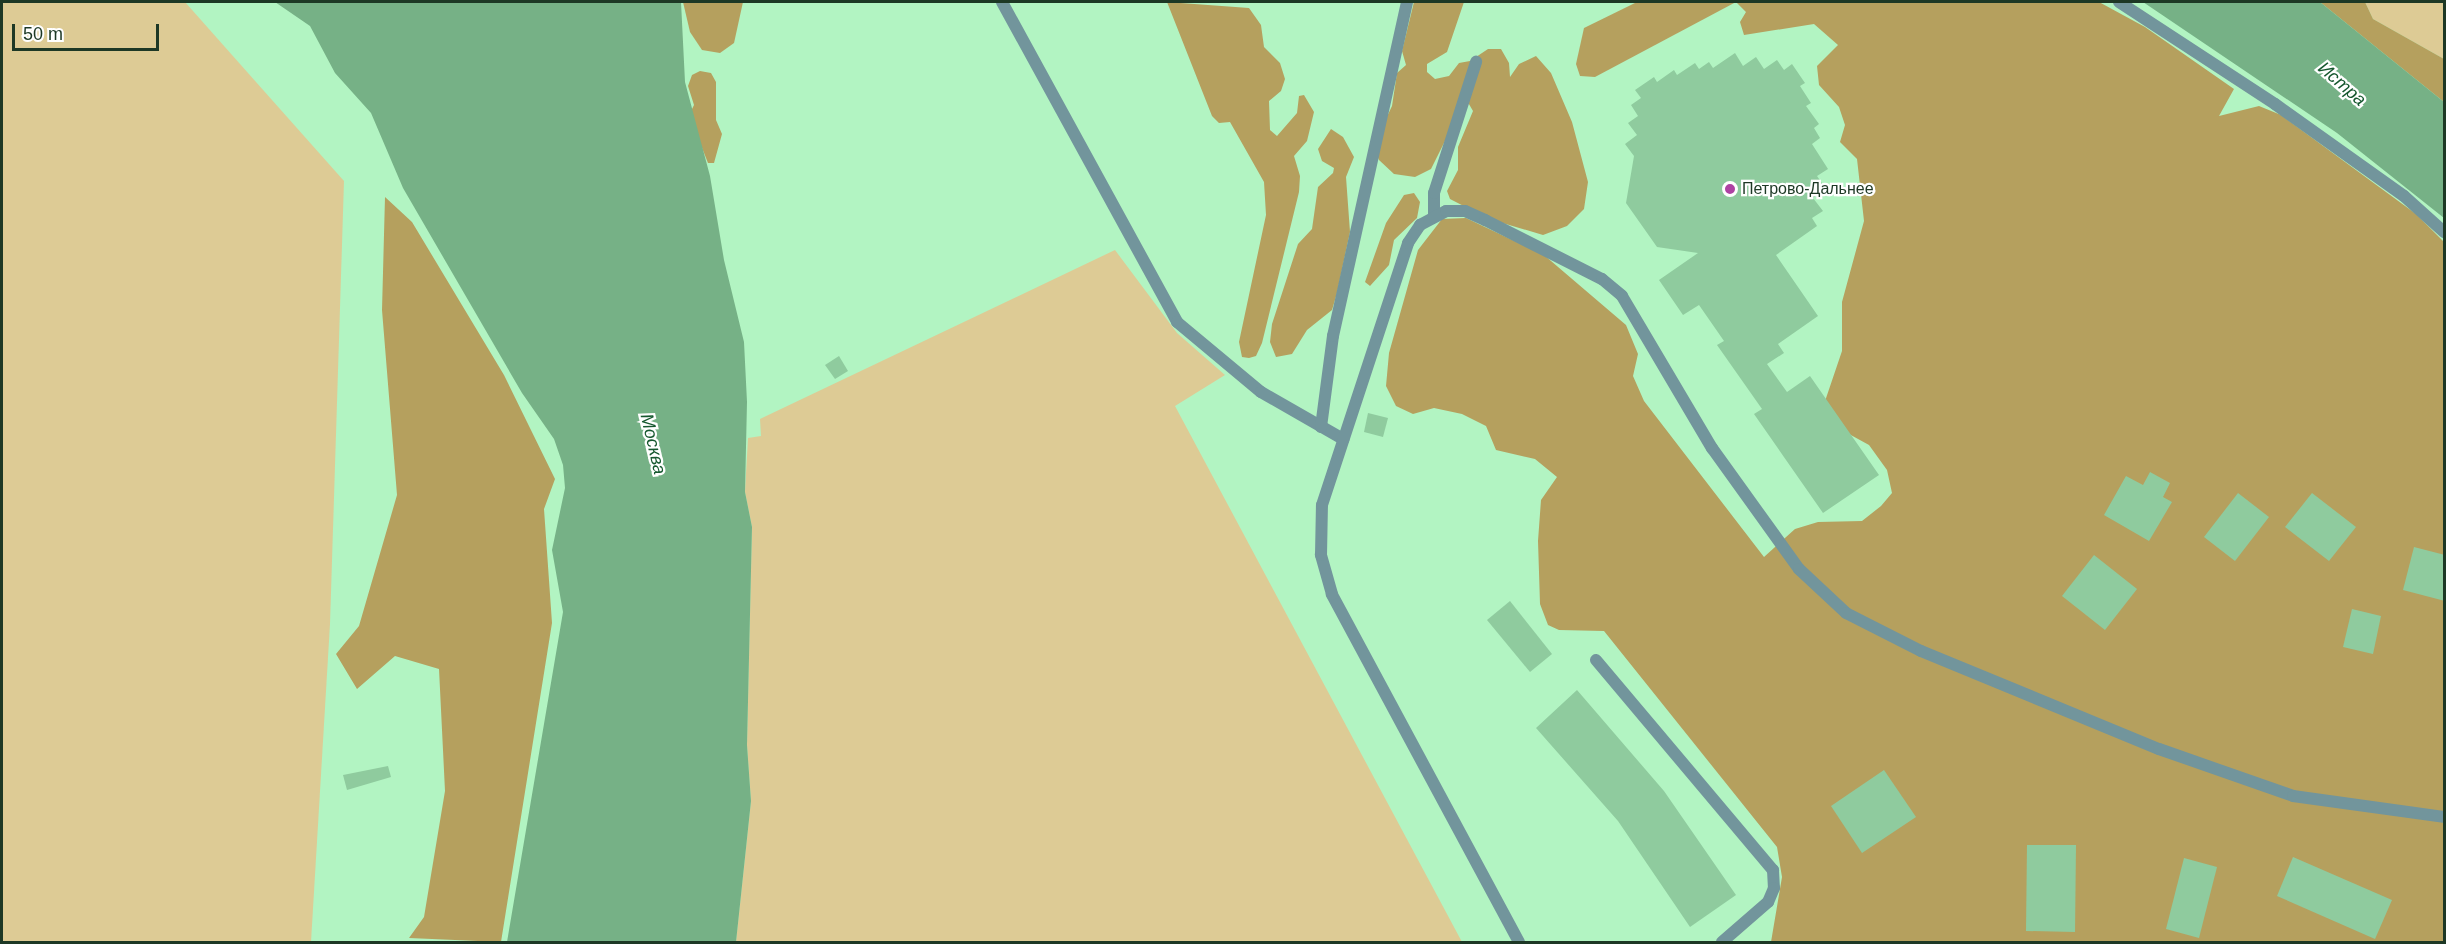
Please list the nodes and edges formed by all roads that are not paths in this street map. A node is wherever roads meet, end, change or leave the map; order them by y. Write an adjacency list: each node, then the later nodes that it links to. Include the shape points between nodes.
1 (1002, 2): 7 (street, via 1177,322 1261,392)
2 (1407, 2): 7 (street, via 1333,336)
3 (2119, 2): 6 (street, via 2275,104 2404,196)
4 (1476, 62): 5 (street, via 1434,193)
5 (1434, 215): 8 (street, via 1420,225 1408,243); 10 (street, via 1465,211 1602,279 1622,296 1719,457 1799,569 1846,613 1922,651 2137,740 2281,792 2346,806 2393,808)
6 (2445, 232)
7 (1321, 426): 8 (street)
8 (1343, 439): 11 (street, via 1322,505 1321,555 1332,594)
9 (1596, 660): 12 (street, via 1773,870 1774,888 1768,902)
10 (2445, 817)
11 (1519, 942)
12 (1722, 942)

